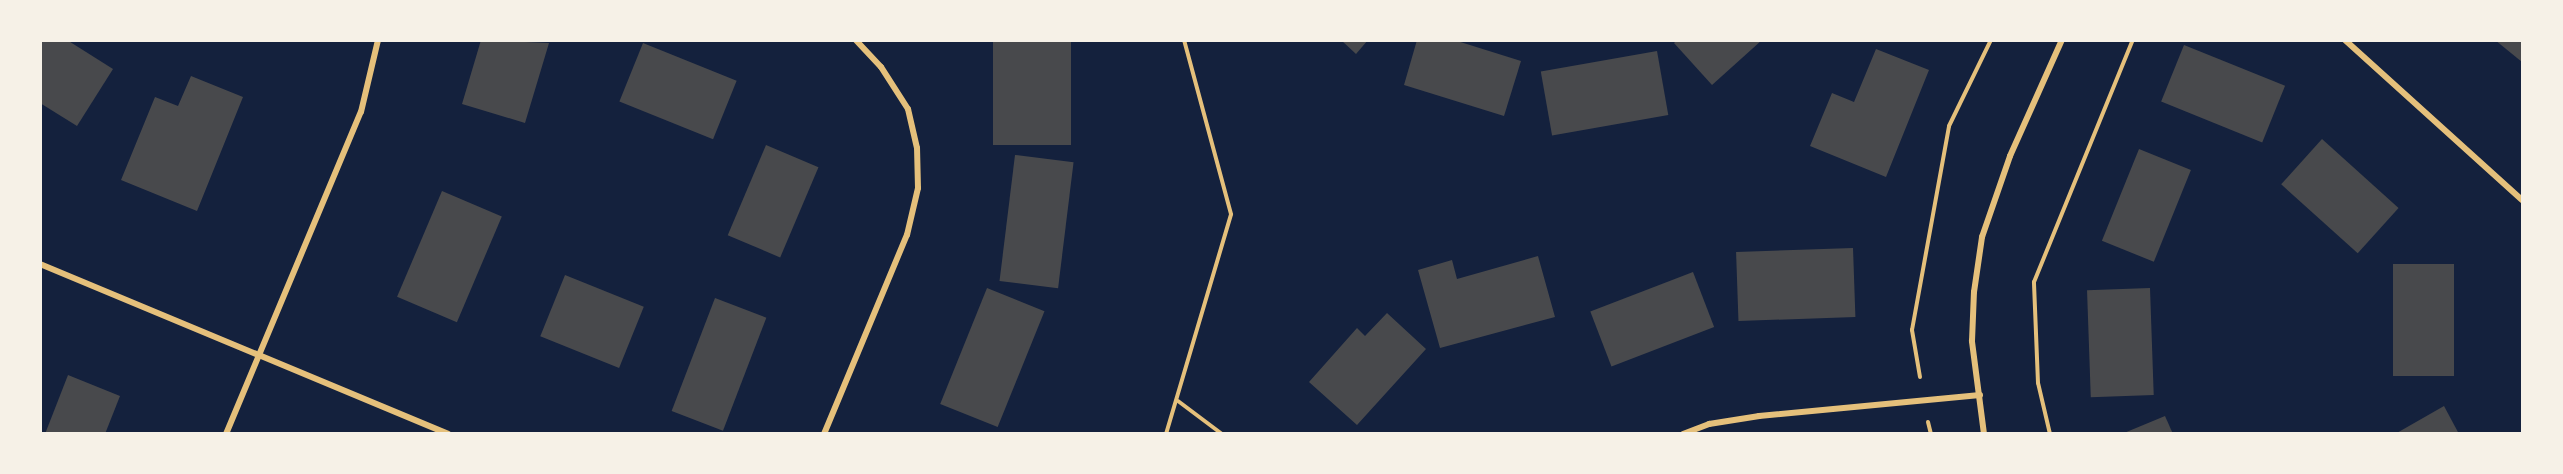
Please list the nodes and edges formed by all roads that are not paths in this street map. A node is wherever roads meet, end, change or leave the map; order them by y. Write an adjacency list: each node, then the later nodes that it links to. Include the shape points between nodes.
1 (378, 40): 7 (street, via 361,112)
2 (856, 40): 11 (street, via 881,67 908,109 917,148 918,188 907,235)
3 (2062, 40): 8 (street, via 2010,156 1982,237 1972,341)
4 (2345, 40): 5 (street)
5 (2523, 200)
6 (40, 264): 7 (street)
7 (259, 354): 9 (street); 10 (street)
8 (1980, 395): 12 (street, via 1709,423); 13 (street)
9 (226, 434)
10 (448, 434)
11 (824, 434)
12 (1683, 434)
13 (1984, 434)

